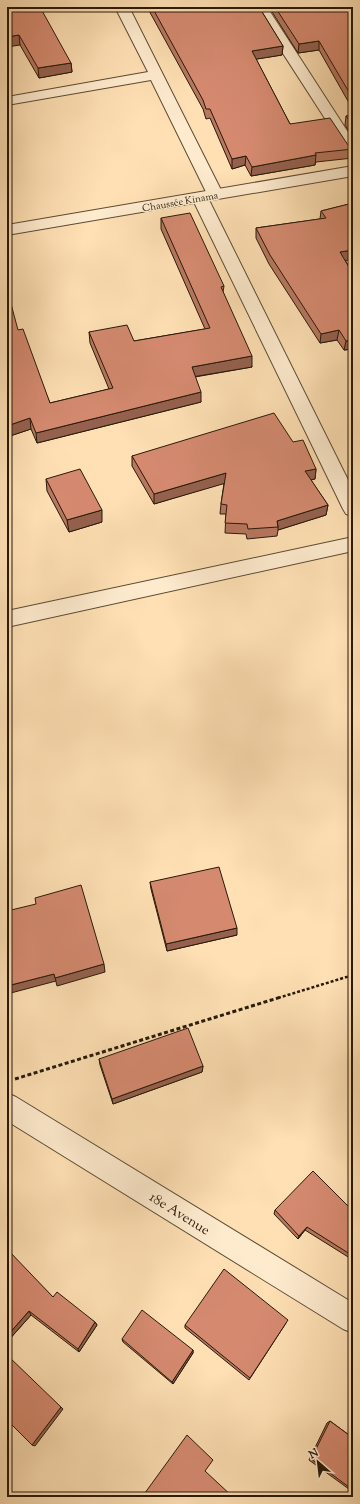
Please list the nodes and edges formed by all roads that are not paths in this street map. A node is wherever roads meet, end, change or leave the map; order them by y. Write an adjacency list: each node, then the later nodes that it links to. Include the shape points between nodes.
1 (122, 7): 3 (street)
2 (260, 7): 5 (street)
3 (156, 75): 4 (street); 7 (street)
4 (7, 101)
5 (353, 150)
6 (353, 171): 7 (street, Chaussée Kinama)
7 (208, 196): 8 (street, Chaussée Kinama); 9 (street)
8 (7, 230)
9 (353, 509)
10 (353, 544): 11 (street)
11 (7, 619)
12 (7, 1106): 13 (street, 18e Avenue)
13 (353, 1319)

